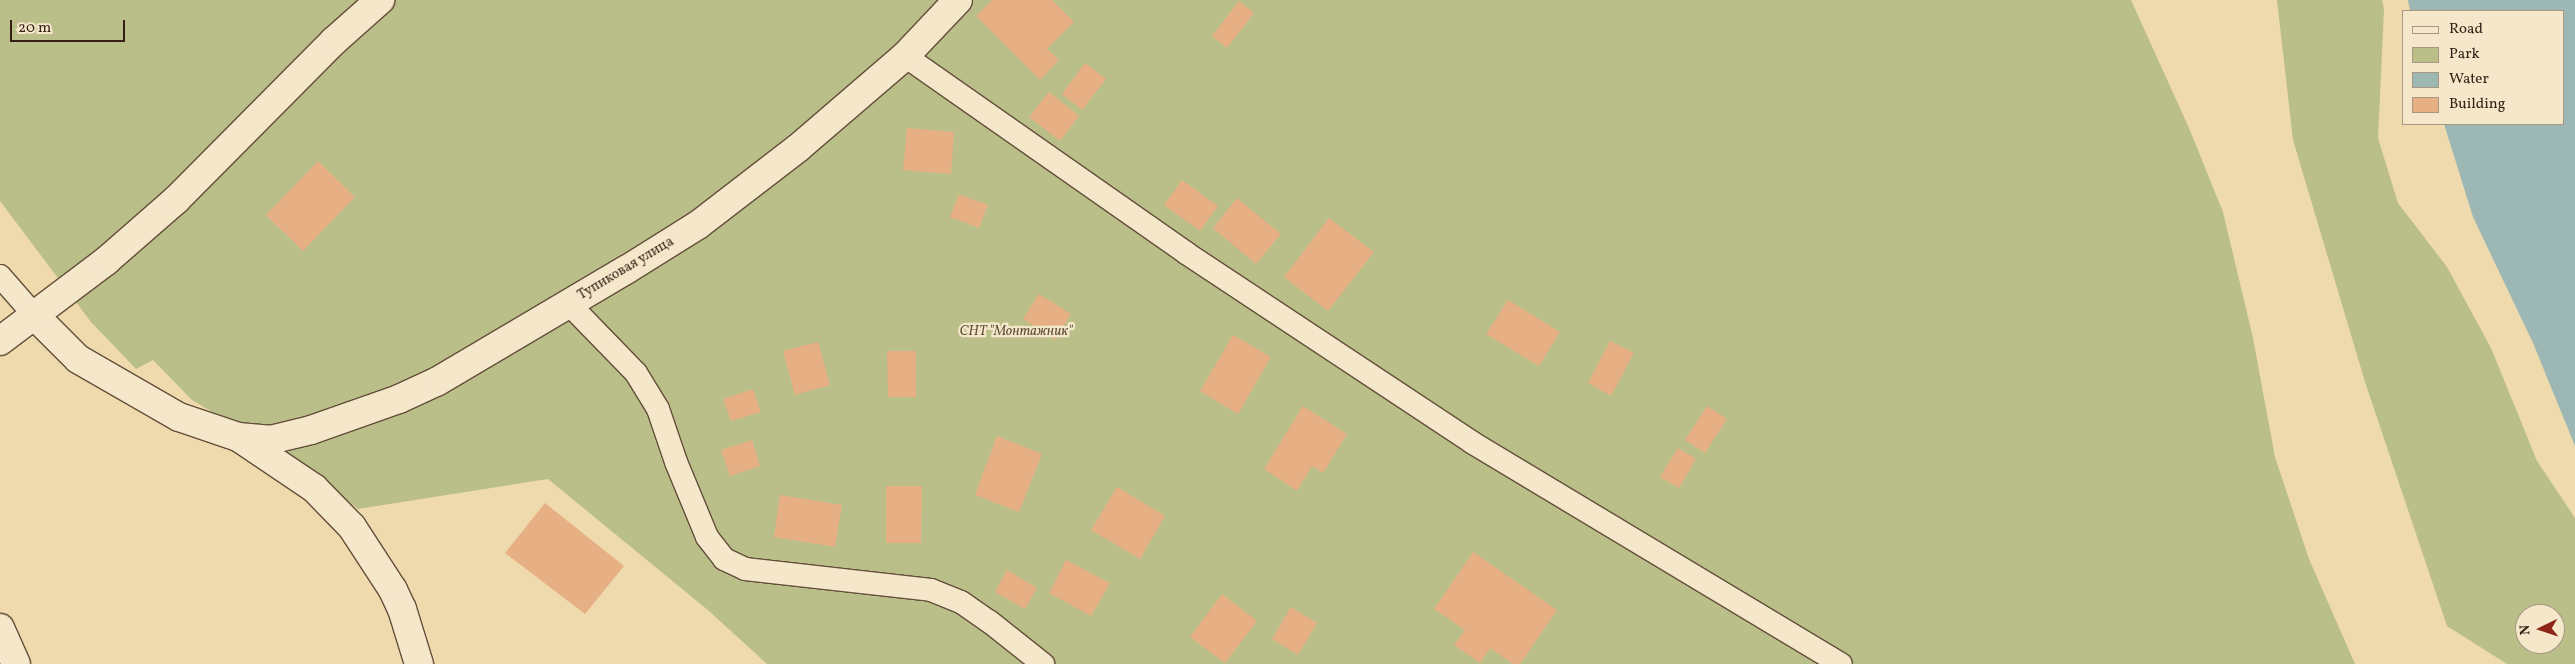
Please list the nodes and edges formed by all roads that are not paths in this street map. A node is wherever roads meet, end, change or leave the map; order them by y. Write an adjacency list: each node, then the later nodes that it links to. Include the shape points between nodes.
1 (380, 0): 6 (street, via 334,41 176,200 106,261)
2 (958, 0): 3 (street, Тупиковая улица)
3 (905, 56): 5 (street, Тупиковая улица, via 798,148 698,225); 13 (lane, via 1186,253 1474,443)
4 (0, 276): 6 (lane)
5 (569, 304): 8 (street, Тупиковая улица, via 438,381 399,399 311,430 270,440); 12 (lane, via 636,373 645,387 658,409 707,537 724,559 745,569 931,590 961,602)
6 (35, 316): 7 (street); 8 (street, via 78,359 179,417)
7 (0, 341)
8 (238, 437): 11 (street, via 320,495 352,526 393,590)
9 (0, 628): 10 (street)
10 (16, 664)
11 (419, 664)
12 (1043, 664)
13 (1841, 664)

